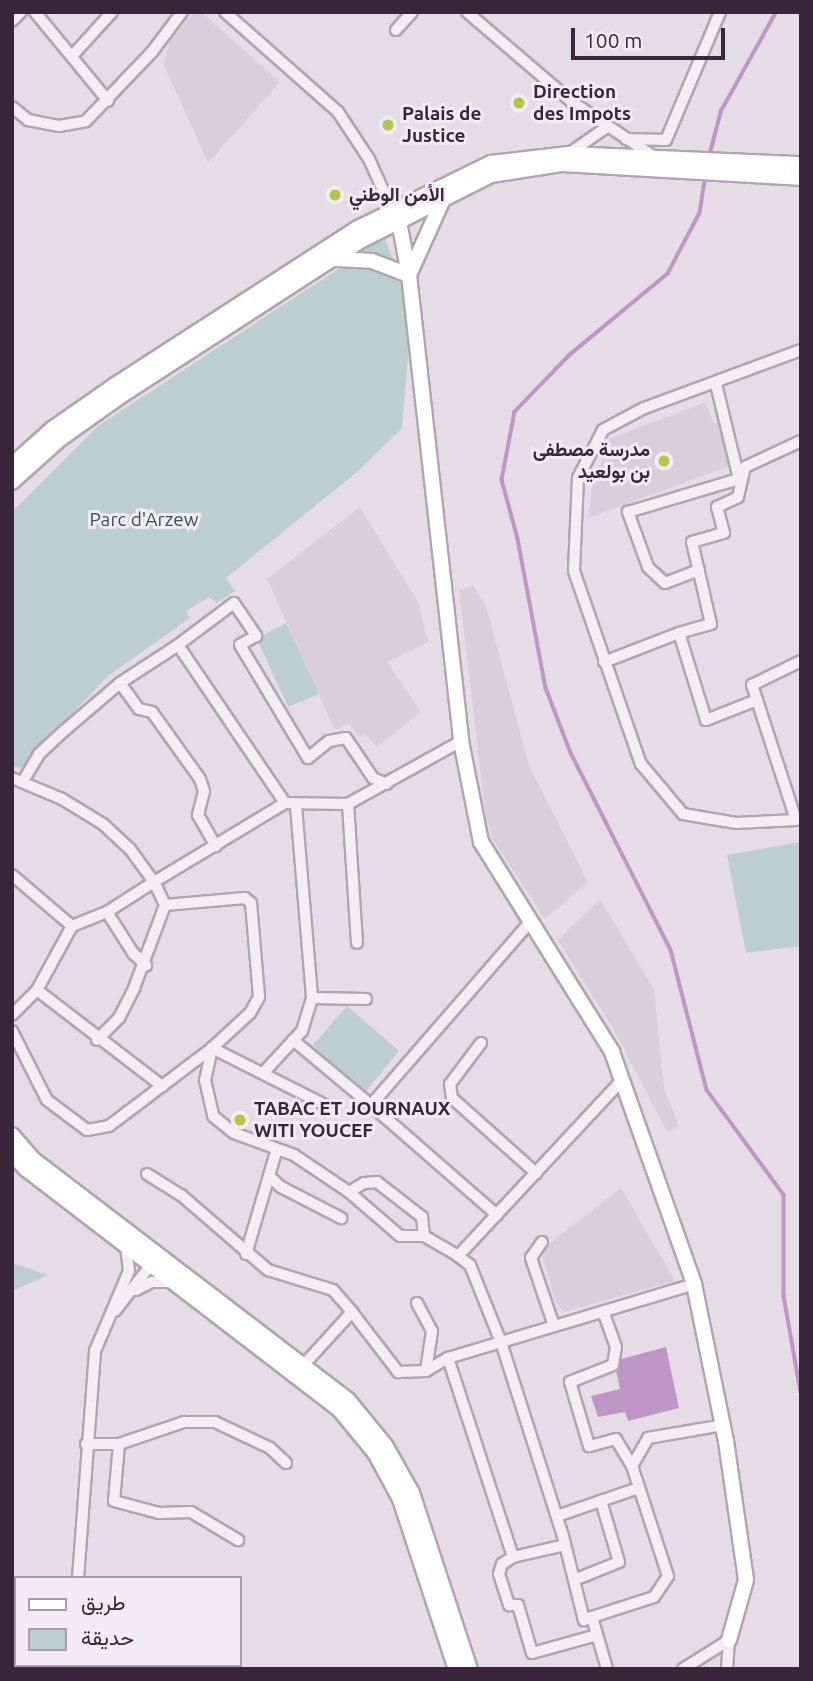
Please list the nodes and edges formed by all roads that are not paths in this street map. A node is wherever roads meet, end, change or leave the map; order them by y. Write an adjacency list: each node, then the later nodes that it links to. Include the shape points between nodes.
1 (21, 12): 9 (street)
2 (35, 12): 11 (street)
3 (112, 12): 11 (street)
4 (182, 12): 12 (street)
5 (225, 12): 23 (street, via 338,112 369,159)
6 (412, 12): 10 (street)
7 (467, 12): 14 (street)
8 (720, 12): 15 (street, via 668,137)
9 (12, 20)
10 (396, 30)
11 (73, 55): 12 (street)
12 (108, 101): 13 (street, via 86,121 59,126 28,120)
13 (12, 107)
14 (607, 127): 15 (street); 16 (street)
15 (625, 138): 17 (street)
16 (568, 154): 17 (main road); 23 (main road, via 492,163)
17 (650, 154): 19 (main road)
18 (801, 164): 20 (main road)
19 (683, 165): 20 (main road); 22 (main road, via 535,166 491,175)
20 (728, 167): 21 (main road)
21 (801, 178)
22 (445, 195): 23 (main road); 25 (main road)
23 (395, 215): 24 (main road); 25 (main road); 28 (main road)
24 (333, 259): 25 (main road, via 372,261); 33 (main road, via 122,395 60,439)
25 (409, 275): 41 (main road)
26 (801, 350): 27 (street)
27 (716, 384): 32 (street); 38 (street, via 644,408 603,430 585,460 578,478 573,523 574,570)
28 (52, 429): 30 (street); 31 (main road)
29 (801, 441): 32 (street, via 745,467)
30 (12, 456)
31 (12, 465)
32 (739, 479): 34 (street, via 738,497 717,507 724,533 692,542); 34 (street, via 628,512 648,567 665,583)
33 (12, 482)
34 (699, 570): 35 (street, via 711,624)
35 (679, 633): 38 (street); 40 (street, via 706,720)
36 (178, 645): 39 (street); 43 (street, via 234,603 256,636 240,645 308,758 329,741 346,738 373,778); 44 (street)
37 (801, 661): 40 (street, via 752,685)
38 (604, 662): 40 (street, via 641,764 683,814 736,823 796,820)
39 (120, 683): 42 (street, via 39,754); 47 (street, via 139,709 152,712 200,779 204,791 198,815)
40 (757, 700)
41 (461, 741): 43 (street); 52 (main road, via 481,842)
42 (17, 780): 49 (street, via 103,824 130,849)
43 (387, 784): 45 (street)
44 (285, 803): 46 (street); 47 (street)
45 (348, 804): 46 (street); 54 (street)
46 (296, 806): 57 (street)
47 (216, 846): 49 (street)
48 (12, 875): 53 (street)
49 (154, 882): 50 (street); 51 (street)
50 (165, 905): 55 (street); 64 (street, via 238,897 251,904 259,997 250,1013)
51 (107, 912): 53 (street); 55 (street, via 133,954)
52 (531, 921): 66 (main road, via 612,1052); 68 (street)
53 (72, 926): 56 (street)
54 (358, 943)
55 (146, 965): 61 (street, via 119,1018)
56 (37, 990): 59 (street); 61 (street)
57 (312, 998): 58 (street); 62 (street, via 309,1017)
58 (366, 999)
59 (12, 1015)
60 (12, 1031): 67 (street, via 47,1100 87,1130 109,1126)
61 (97, 1040): 67 (street)
62 (293, 1040): 65 (street); 68 (street)
63 (481, 1043): 73 (street, via 450,1084 452,1098)
64 (212, 1048): 65 (street); 67 (street); 71 (street, via 205,1080 214,1116 234,1133)
65 (264, 1072): 69 (street)
66 (623, 1079): 73 (street); 86 (main road)
67 (162, 1086)
68 (371, 1105): 77 (street)
69 (329, 1107)
70 (12, 1135): 84 (main road, via 34,1160)
71 (277, 1149): 75 (street); 76 (street, via 294,1155)
72 (12, 1154): 81 (main road)
73 (536, 1173): 77 (street)
74 (147, 1174): 82 (street, via 219,1227)
75 (269, 1176): 78 (street); 82 (street)
76 (349, 1192): 79 (street, via 400,1236); 79 (street, via 377,1182 422,1217)
77 (497, 1214): 83 (street)
78 (341, 1218)
79 (424, 1236): 83 (street)
80 (542, 1242): 91 (street, via 531,1258)
81 (123, 1243): 84 (main road); 87 (street, via 131,1262)
82 (246, 1254): 89 (street, via 268,1270 333,1290)
83 (458, 1256): 92 (street, via 470,1265)
84 (152, 1259): 85 (main road); 87 (street); 94 (main road)
85 (176, 1283): 87 (street); 94 (main road)
86 (694, 1284): 90 (street); 96 (main road)
87 (128, 1288): 97 (street, via 104,1325 95,1351)
88 (417, 1303): 95 (street, via 432,1331)
89 (352, 1312): 94 (street); 95 (street, via 398,1373)
90 (603, 1312): 91 (street); 100 (street, via 616,1347 613,1365 570,1382 589,1446 616,1439)
91 (554, 1326): 92 (street)
92 (501, 1342): 93 (street); 103 (street)
93 (448, 1358): 95 (street); 106 (street)
94 (301, 1368): 112 (main road, via 374,1452 400,1499); 113 (main road, via 348,1400 385,1445 405,1481)
95 (426, 1371)
96 (723, 1424): 100 (street, via 648,1438); 111 (main road, via 746,1580)
97 (86, 1444): 98 (street); 107 (street)
98 (119, 1444): 99 (street, via 184,1422 215,1422 270,1448); 104 (street, via 114,1501 159,1513 191,1512)
99 (286, 1463)
100 (632, 1466): 101 (street)
101 (639, 1488): 102 (street); 109 (street, via 668,1576 654,1597)
102 (601, 1501): 103 (street); 108 (street, via 618,1562)
103 (557, 1516): 105 (street)
104 (238, 1540)
105 (565, 1545): 106 (street); 108 (street)
106 (513, 1558): 110 (street, via 502,1564 499,1574 509,1605 518,1605 532,1654)
107 (78, 1576)
108 (574, 1580): 109 (street, via 584,1620)
109 (592, 1617): 110 (street)
110 (597, 1635): 114 (street)
111 (729, 1640): 115 (street); 116 (street)
112 (456, 1669)
113 (470, 1669)
114 (607, 1669)
115 (683, 1669)
116 (727, 1669)

